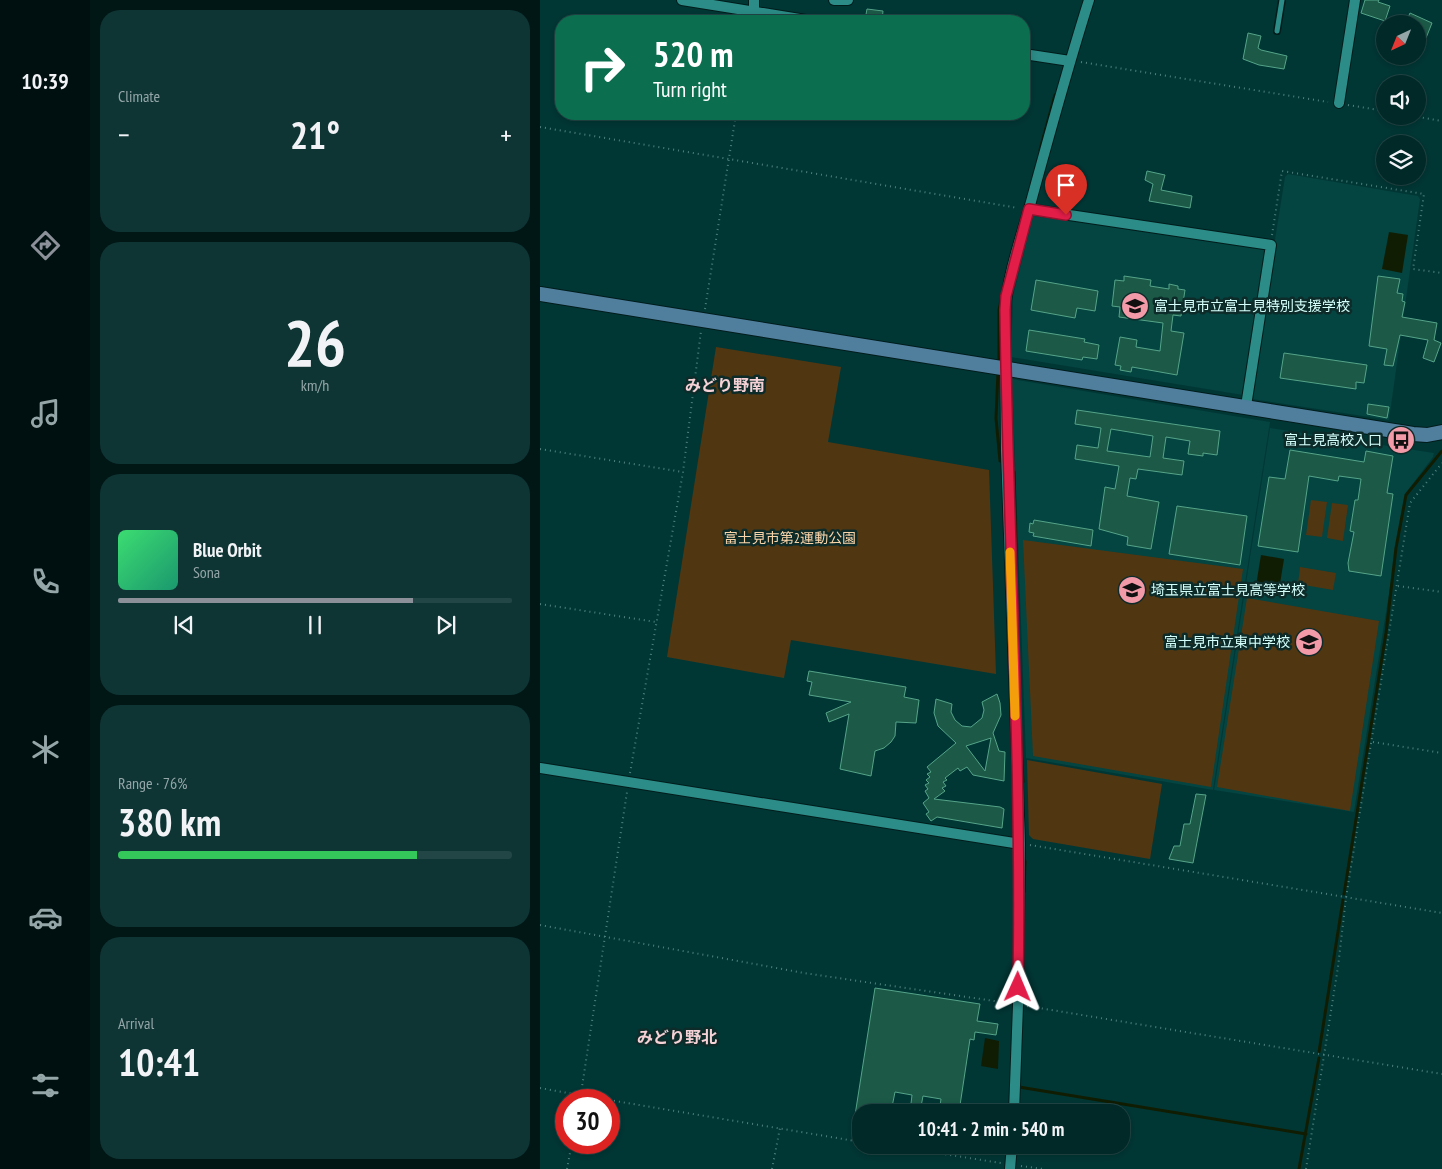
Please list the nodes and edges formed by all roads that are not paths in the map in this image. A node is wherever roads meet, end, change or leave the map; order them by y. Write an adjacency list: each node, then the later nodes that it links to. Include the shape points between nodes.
1 (682, 0): 8 (street)
2 (754, 0): 8 (street)
3 (834, 0): 4 (street)
4 (848, 0)
5 (1089, 0): 12 (street)
6 (1282, 0): 10 (lane)
7 (1355, 0): 13 (street)
8 (754, 12): 9 (street)
9 (773, 15)
10 (1277, 31)
11 (1030, 55): 12 (street)
12 (1070, 61): 14 (street)
13 (1339, 104)
14 (1029, 209): 16 (street, via 1006,296); 17 (street, via 1270,245)
15 (540, 294): 16 (street)
16 (1006, 368): 17 (street); 20 (street)
17 (1246, 406): 18 (street, via 1413,434)
18 (1442, 432)
19 (540, 768): 20 (street)
20 (1020, 844): 21 (street)
21 (1014, 1104)
22 (1011, 1154): 23 (street)
23 (1010, 1167)

